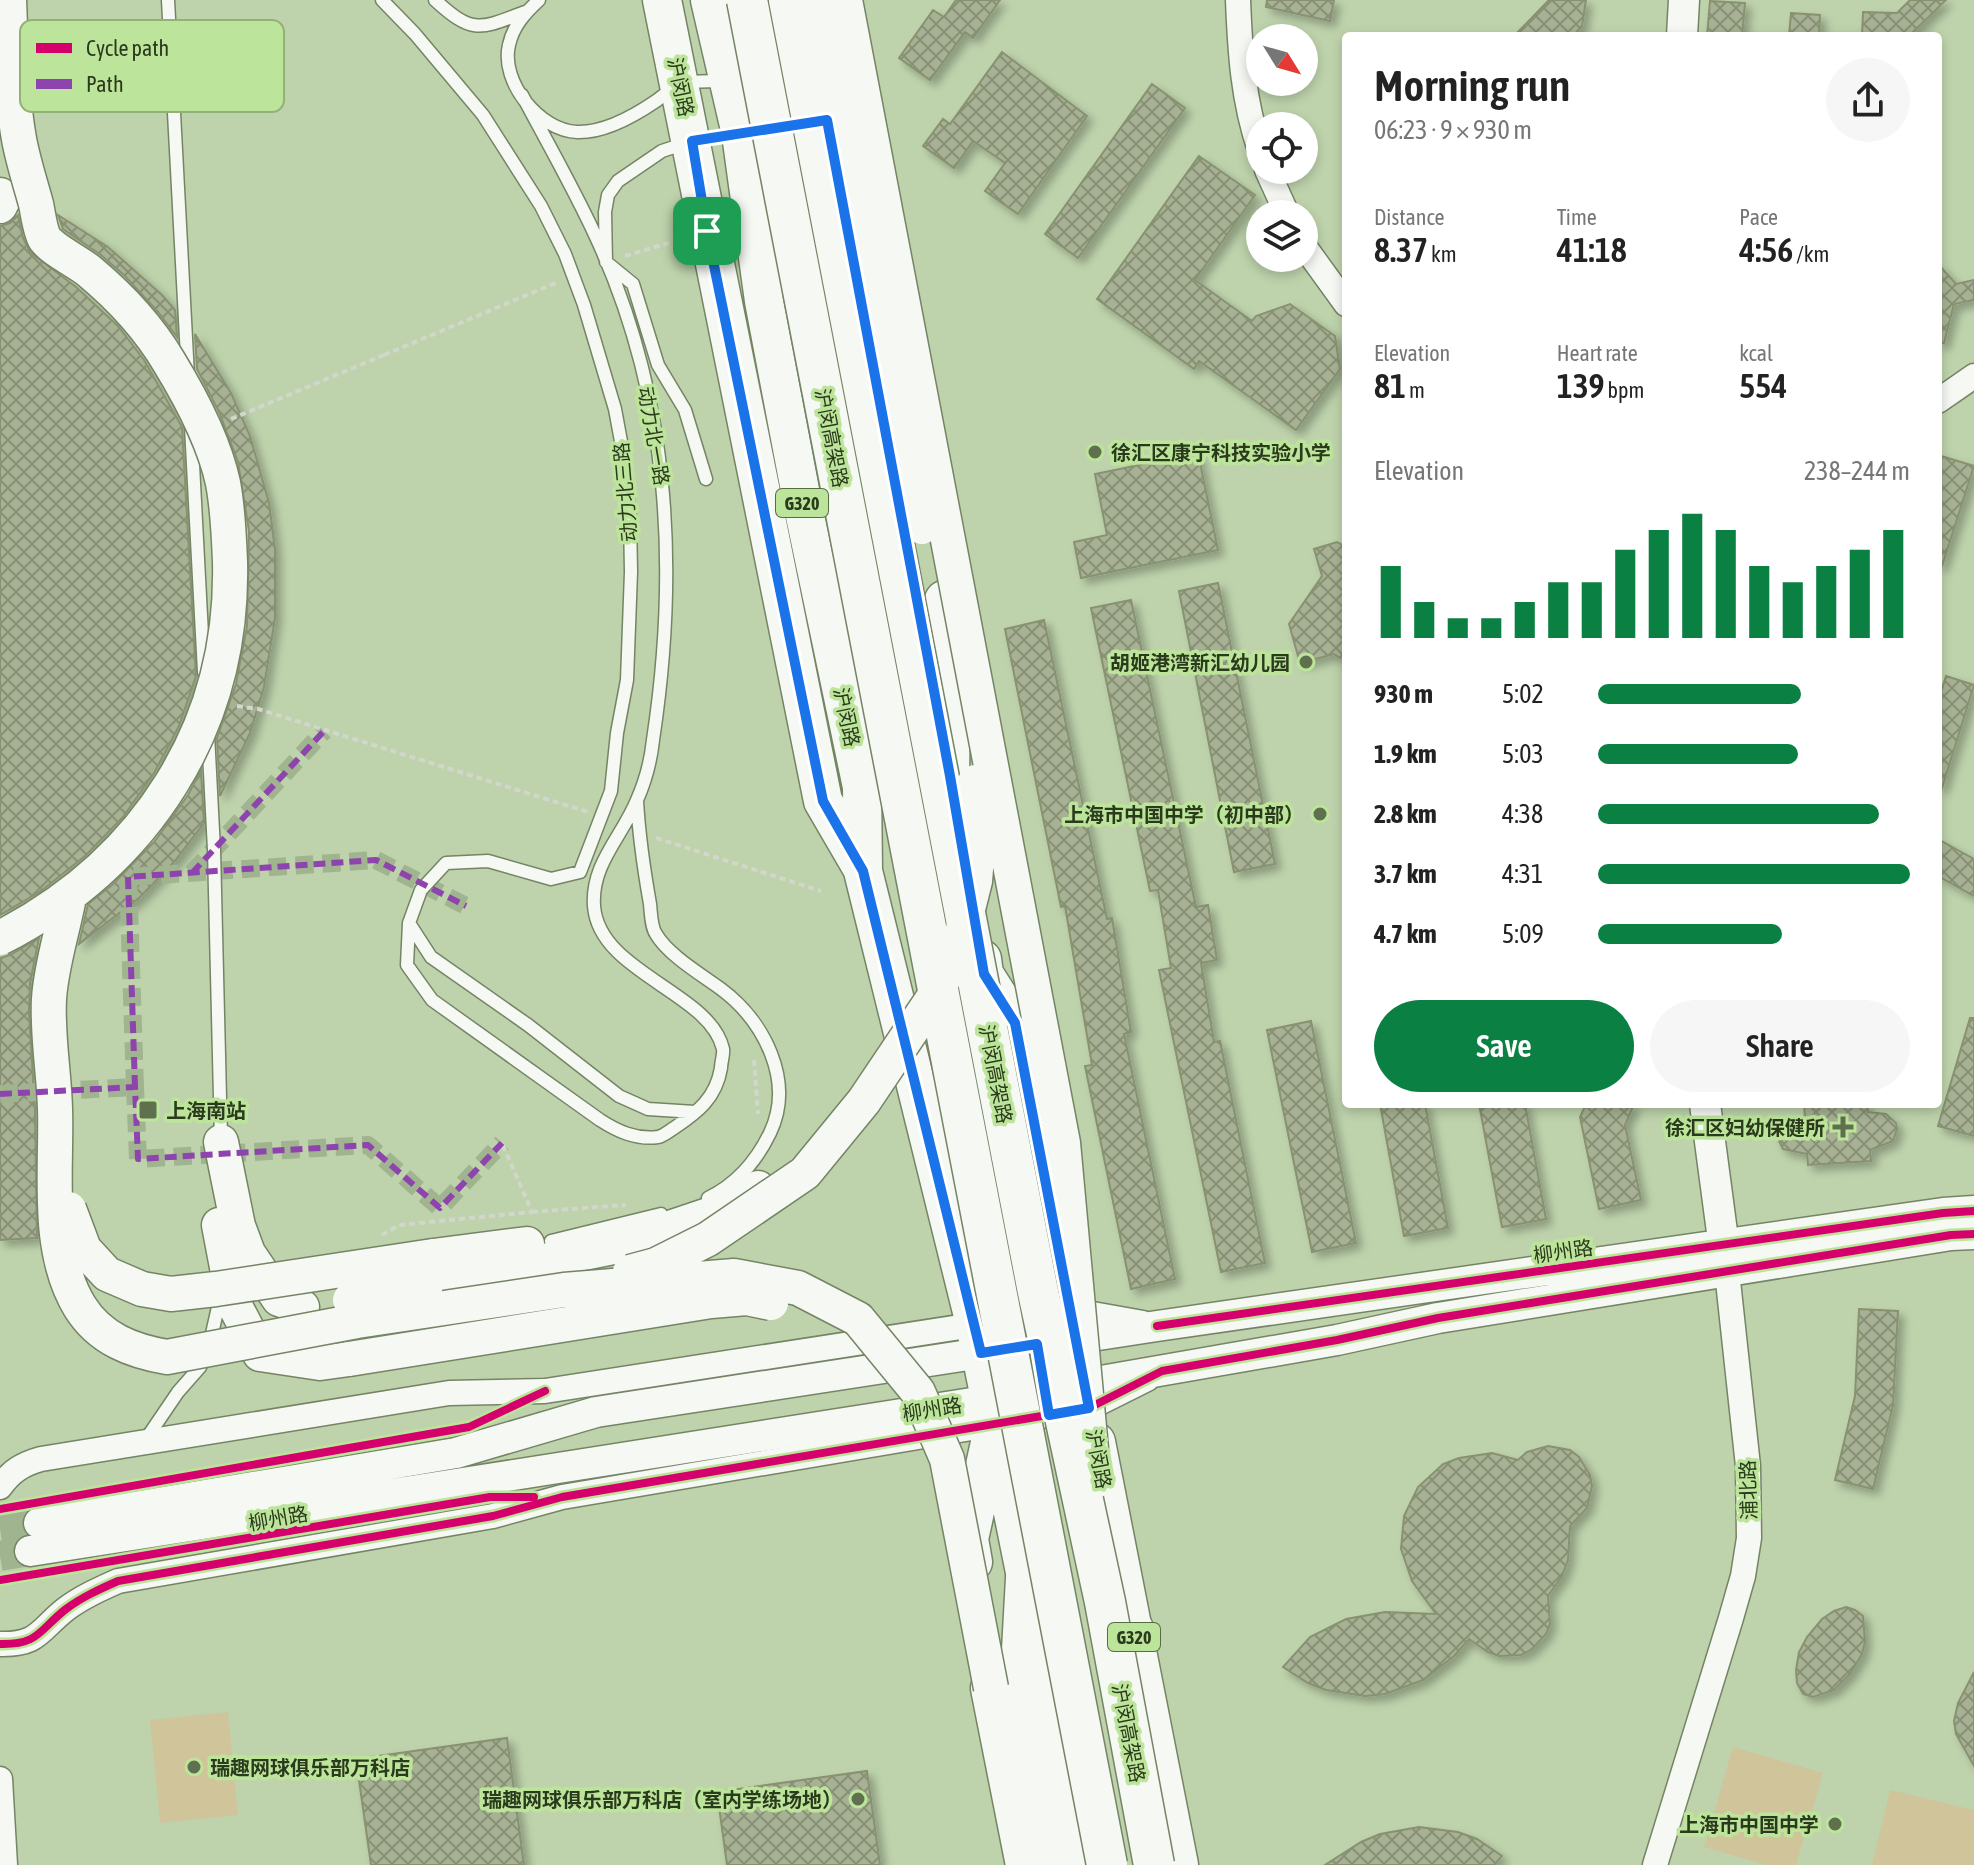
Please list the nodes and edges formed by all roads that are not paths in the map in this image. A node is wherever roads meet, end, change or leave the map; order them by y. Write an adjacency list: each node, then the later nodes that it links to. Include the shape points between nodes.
1 (9, 0): 39 (main road, bridge, via 19,138 45,238 130,309 168,359 223,482 229,532 231,595 211,701 179,771 146,822)
2 (168, 0): 17 (lane)
3 (382, 0): 40 (lane, 动力北三路, via 483,115 541,206 601,355 625,463 630,517 627,680 611,791 580,872 551,879 488,861 446,863 421,890)
4 (435, 0): 16 (lane, via 473,27)
5 (539, 0): 16 (lane)
6 (662, 0): 21 (main road, 沪闵路 / G320)
7 (710, 0): 20 (main road, 沪闵路 / G320)
8 (747, 0): 76 (highway, 沪闵高架路, bridge)
9 (789, 0): 66 (highway, 沪闵高架路, bridge, via 1038,1292)
10 (805, 0): 36 (main road, 沪闵路 / G320, via 802,66)
11 (813, 0): 47 (main road, bridge, via 981,810 975,881 960,941 938,991 864,1101)
12 (831, 0): 36 (main road, 沪闵路 / G320, via 952,643)
13 (845, 0): 66 (main road, bridge, via 1063,1143)
14 (1238, 0): 24 (street)
15 (1684, 0): 18 (street)
16 (526, 12): 22 (lane, 动力北一路, via 508,49 511,75)
17 (169, 20)
18 (1682, 32)
19 (772, 72): 20 (lane)
20 (727, 80): 21 (lane); 26 (main road, 沪闵路 / G320)
21 (681, 84): 22 (lane, via 600,131 575,133 535,113); 27 (main road, 沪闵路 / G320)
22 (522, 95): 30 (lane, 动力北一路)
23 (174, 112): 46 (lane, via 213,823)
24 (1249, 112)
25 (784, 127): 26 (lane)
26 (741, 134): 27 (lane); 38 (main road, 沪闵路 / G320, via 764,301 862,787)
27 (692, 141): 30 (lane, via 662,151 618,181 608,195); 38 (main road, 沪闵路 / G320, via 823,801)
28 (0, 195): 29 (main road)
29 (0, 206)
30 (606, 262): 35 (lane, via 633,284 658,365 685,410); 37 (lane, 动力北一路, via 649,399 666,515 668,573 660,682 653,744)
31 (1318, 265): 32 (street)
32 (1342, 298)
33 (1974, 376): 34 (street)
34 (1942, 398)
35 (706, 479)
36 (950, 776): 42 (main road, 沪闵路 / G320)
37 (637, 800): 45 (lane, via 596,875 594,909 607,941 708,1020 723,1050 718,1085); 48 (lane, via 655,934 761,1030 779,1086 777,1118 760,1154 740,1177)
38 (863, 871): 58 (main road, 沪闵路 / G320)
39 (69, 897): 41 (main road, bridge); 44 (main road, bridge, via 49,998)
40 (409, 923): 45 (lane, via 431,957 619,1096 648,1109); 45 (lane, via 407,965 432,1000 620,1134 659,1137)
41 (0, 938)
42 (984, 974): 56 (main road, 沪闵路 / G320, via 1015,1023); 57 (main road)
43 (1709, 1108): 54 (street, 浦北路)
44 (55, 1110): 53 (main road, bridge, via 67,1203 84,1249 107,1274 142,1289 171,1294 216,1289); 55 (main road, bridge, via 55,1209 63,1265 80,1307 109,1339 139,1352 167,1357)
45 (698, 1112)
46 (221, 1142): 47 (main road, bridge, via 248,1253 279,1299 302,1307 613,1247 720,1211); 50 (lane)
47 (816, 1159): 55 (main road, bridge, via 805,1173 708,1239 656,1265)
48 (695, 1204)
49 (1974, 1211): 54 (street, 柳州路)
50 (220, 1212): 59 (main road, bridge, via 234,1304 246,1329 260,1354 294,1361 320,1363 747,1298 825,1318); 63 (lane, via 218,1307 211,1338 200,1367)
51 (670, 1212): 53 (lane)
52 (1974, 1234): 54 (street, 柳州路)
53 (551, 1241)
54 (1726, 1258): 56 (street, 柳州路, via 1157,1326); 60 (street, 柳州路, via 1162,1371); 81 (street, 浦北路, via 1748,1466 1749,1538 1731,1618)
55 (564, 1290): 59 (main road, bridge, via 734,1276 798,1288 858,1319)
56 (1073, 1324): 57 (street, 柳州路); 60 (main road, 沪闵路 / G320)
57 (1034, 1330): 58 (street, 柳州路); 61 (main road)
58 (978, 1338): 62 (main road, 沪闵路 / G320); 62 (street, 柳州路, via 596,1412 456,1453 34,1537); 63 (street, via 545,1391 449,1393)
59 (884, 1348): 69 (main road, bridge, via 918,1392 947,1459)
60 (1087, 1396): 61 (street, 柳州路); 66 (main road, 沪闵路 / G320)
61 (1047, 1403): 62 (street, 柳州路); 67 (main road)
62 (992, 1412): 65 (main road, 沪闵路); 68 (street, via 562,1497 493,1516 118,1581 65,1609 22,1644); 73 (main road, 沪闵路 / G320, via 969,1539)
63 (144, 1443): 64 (street, via 25,1464)
64 (0, 1487)
65 (1026, 1578): 74 (highway, via 1021,1668); 75 (main road, 沪闵路)
66 (1119, 1615): 70 (highway); 78 (highway, 沪闵高架路, bridge); 80 (main road, 沪闵路 / G320)
67 (1093, 1643): 70 (highway); 77 (main road)
68 (0, 1644)
69 (991, 1688): 73 (highway)
70 (1138, 1748): 79 (highway)
71 (0, 1779): 72 (street)
72 (5, 1865)
73 (1026, 1865)
74 (1053, 1865)
75 (1084, 1865)
76 (1107, 1865)
77 (1135, 1865)
78 (1154, 1865)
79 (1165, 1865)
80 (1179, 1865)
81 (1655, 1865)

